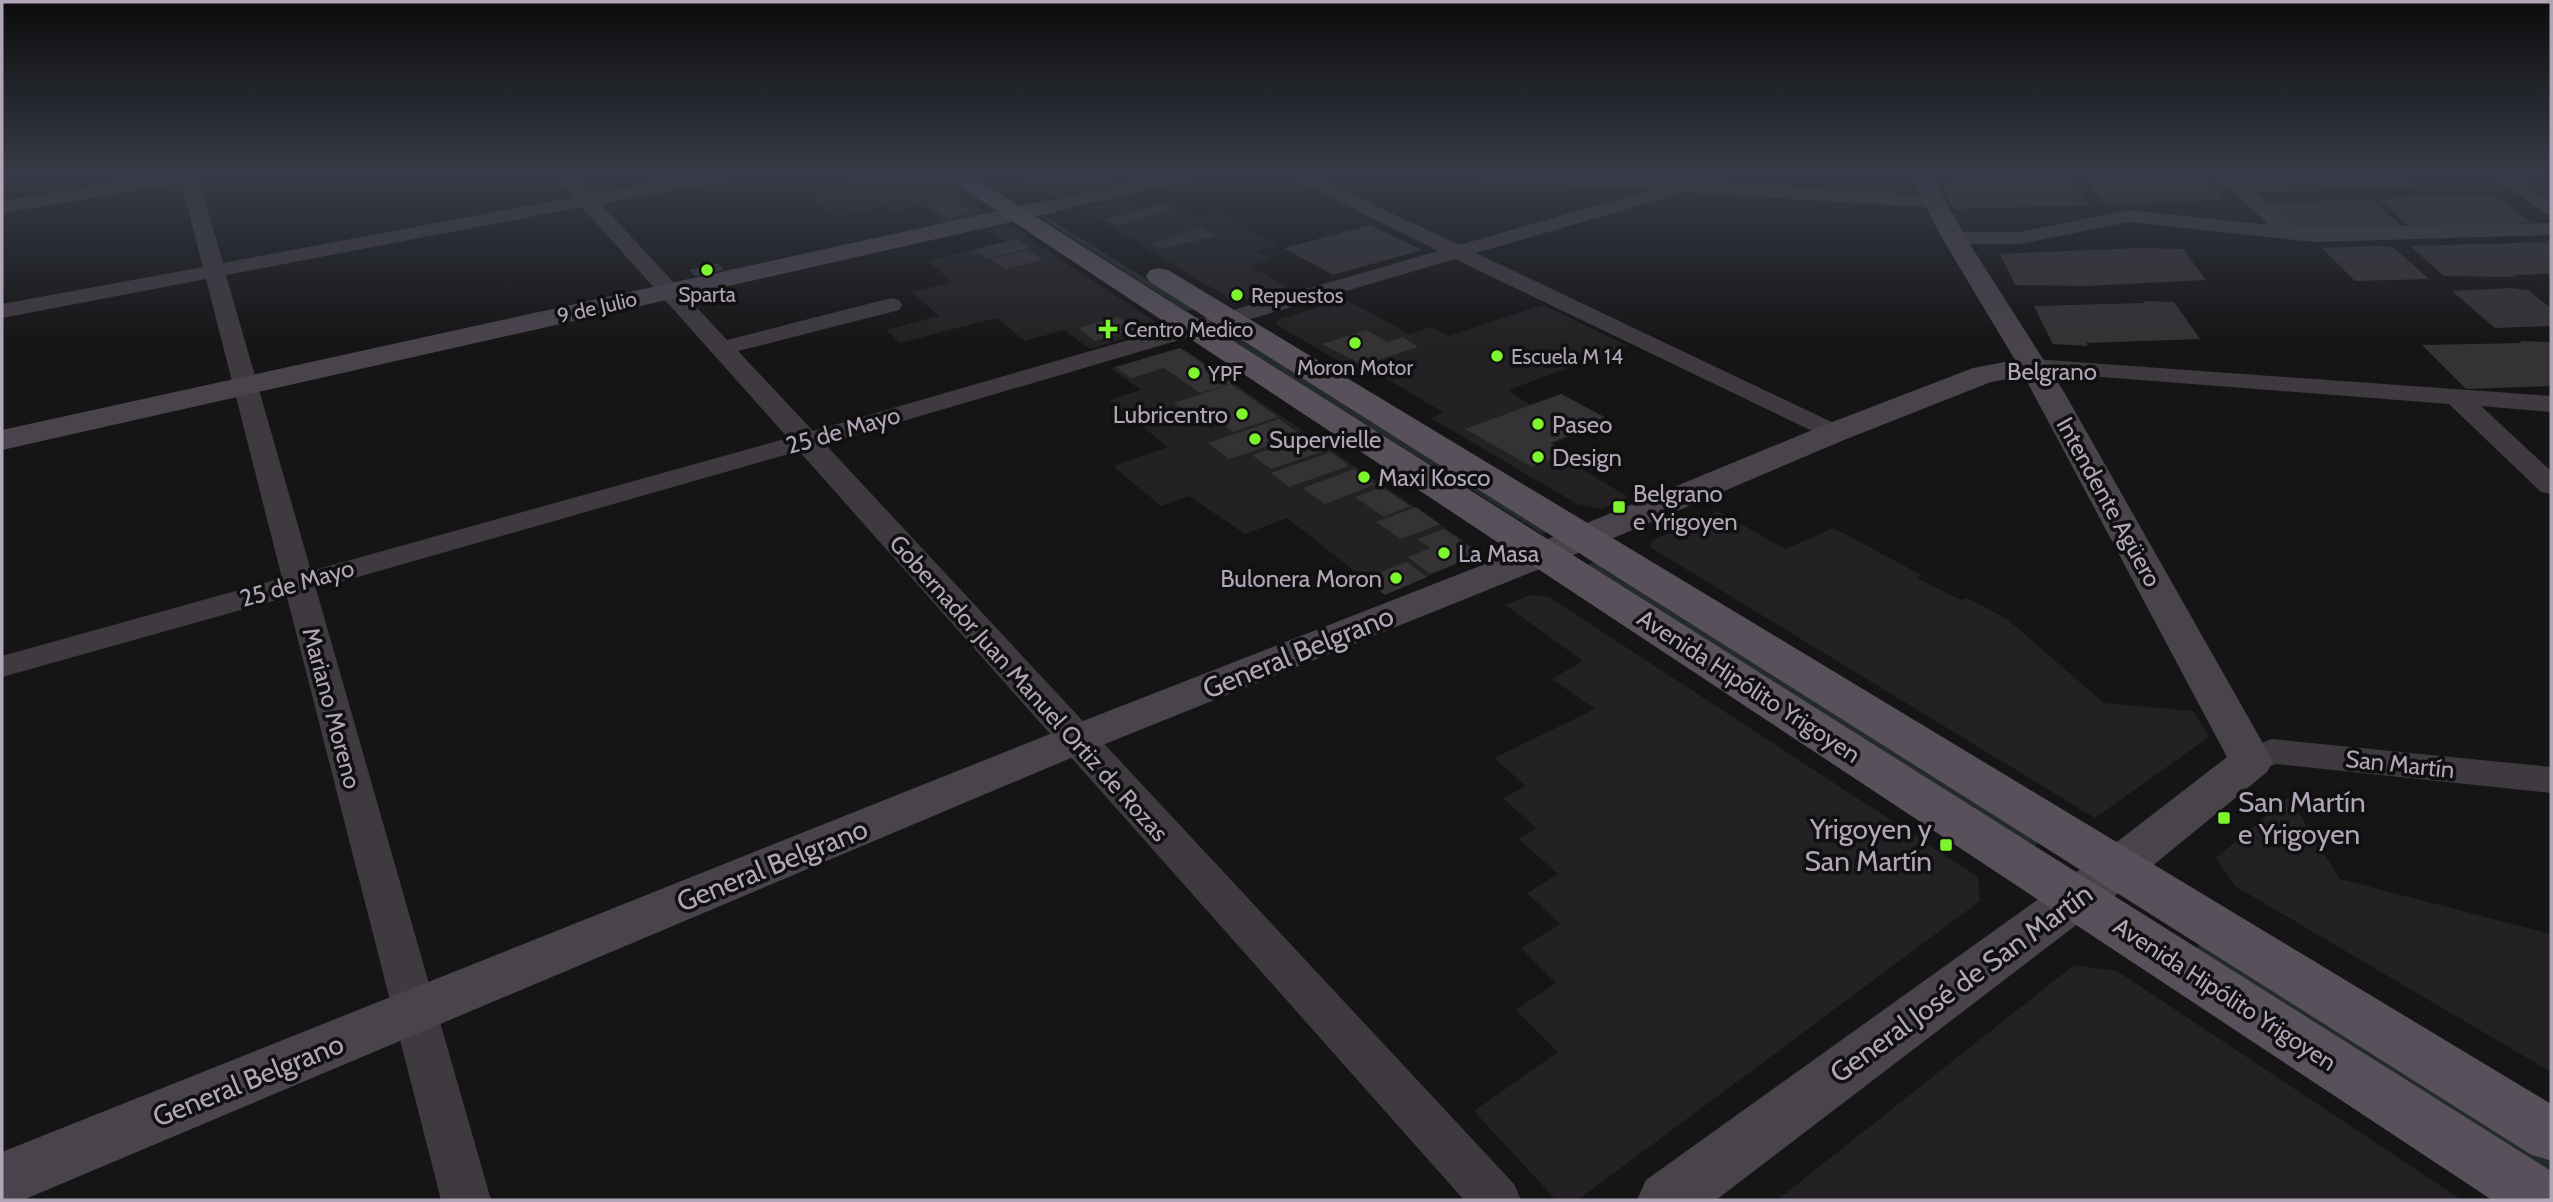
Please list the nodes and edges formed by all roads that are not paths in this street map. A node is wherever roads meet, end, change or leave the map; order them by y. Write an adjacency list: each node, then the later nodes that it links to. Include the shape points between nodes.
1 (206, 230): 17 (street, Mariano Moreno)
2 (429, 230): 17 (street)
3 (614, 230): 18 (street, Gobernador Juan Manuel Ortiz de Rozas)
4 (917, 230): 18 (street, 9 de Julio)
5 (1063, 230): 22 (main road, Avenida Hipólito Yrigoyen)
6 (1075, 230): 21 (main road, Avenida Hipólito Yrigoyen)
7 (1410, 230): 16 (street)
8 (1536, 230): 16 (street, 25 de Mayo)
9 (1950, 230): 15 (street, Intendente Agüero)
10 (2059, 230): 15 (street, via 2019,238)
11 (2259, 230): 14 (street)
12 (2287, 230): 14 (street)
13 (2504, 230): 14 (street)
14 (2292, 235)
15 (1954, 237): 24 (street, Intendente Agüero)
16 (1458, 253): 21 (street, 25 de Mayo); 28 (street)
17 (215, 271): 20 (street); 25 (street, Mariano Moreno)
18 (670, 291): 23 (street, Gobernador Juan Manuel Ortiz de Rozas); 25 (street, 9 de Julio)
19 (891, 305): 23 (street)
20 (2, 311)
21 (1227, 317): 22 (street, 25 de Mayo); 32 (main road, Avenida Hipólito Yrigoyen)
22 (1191, 327): 30 (street, 25 de Mayo); 32 (main road, Avenida Hipólito Yrigoyen)
23 (723, 348): 30 (street, Gobernador Juan Manuel Ortiz de Rozas)
24 (2034, 366): 26 (street, Belgrano); 28 (street, Belgrano, via 1984,374); 36 (street, Intendente Agüero)
25 (246, 386): 29 (street, 9 de Julio); 33 (street, Mariano Moreno)
26 (2456, 397): 27 (street, Belgrano); 31 (street)
27 (2551, 404)
28 (1833, 433): 32 (street, Belgrano)
29 (2, 440)
30 (807, 441): 33 (street, 25 de Mayo); 35 (street, Gobernador Juan Manuel Ortiz de Rozas)
31 (2551, 486)
32 (1564, 546): 35 (street, General Belgrano); 38 (main road, Avenida Hipólito Yrigoyen)
33 (298, 583): 34 (street, 25 de Mayo); 39 (street, Mariano Moreno)
34 (2, 667)
35 (1075, 740): 39 (street, General Belgrano); 43 (street, Gobernador Juan Manuel Ortiz de Rozas)
36 (2251, 761): 37 (street, San Martín, via 2272,751); 38 (street, General José de San Martín)
37 (2551, 780)
38 (2096, 883): 40 (main road, Avenida Hipólito Yrigoyen); 44 (street, General José de San Martín); 45 (main road, Avenida Hipólito Yrigoyen)
39 (415, 1012): 41 (street, General Belgrano); 42 (street, Mariano Moreno)
40 (2551, 1135)
41 (2, 1180)
42 (466, 1200)
43 (1496, 1200)
44 (1668, 1200)
45 (2544, 1200)

